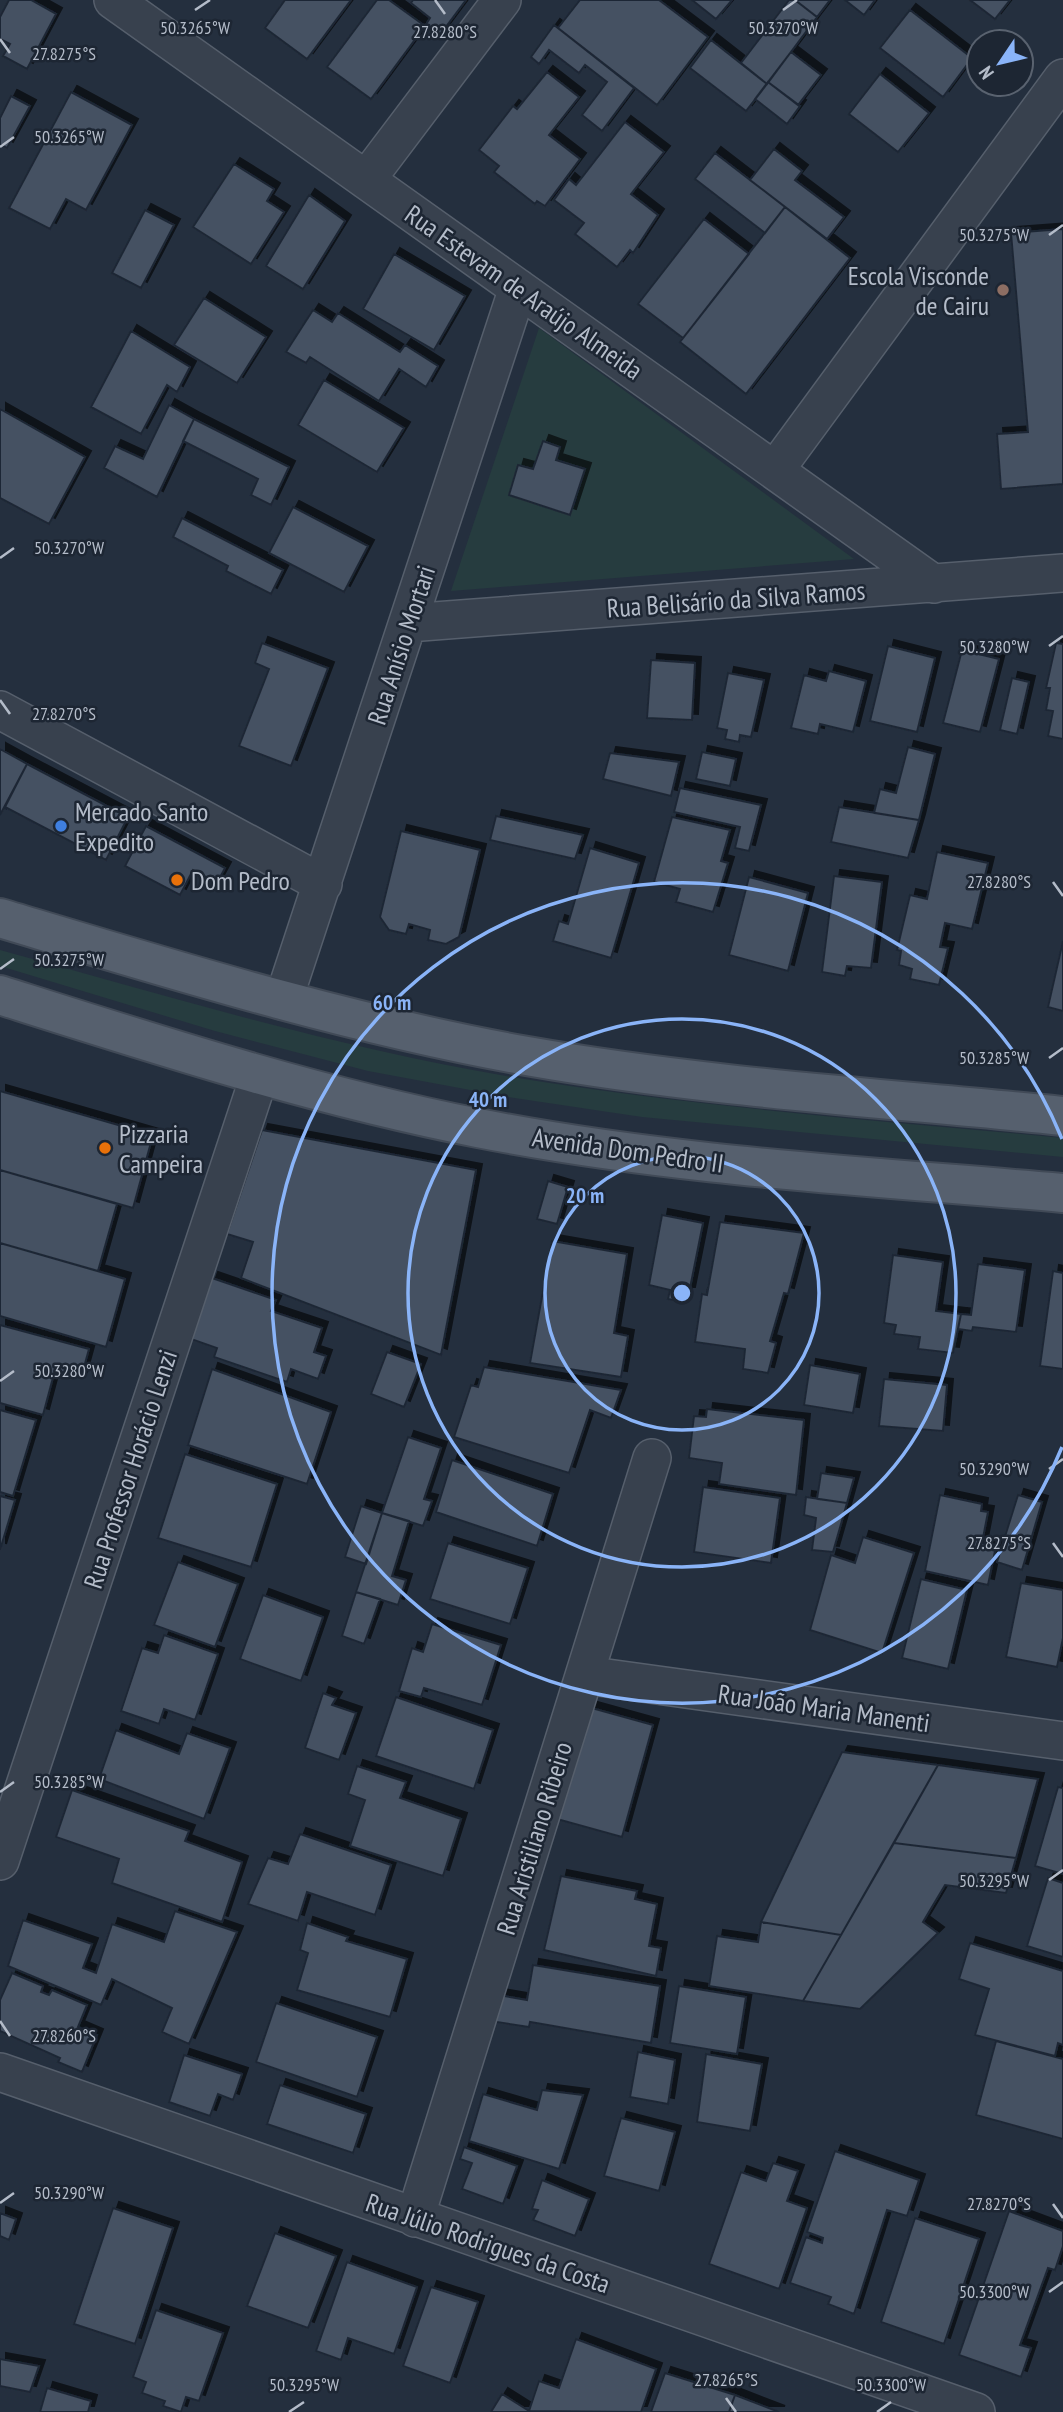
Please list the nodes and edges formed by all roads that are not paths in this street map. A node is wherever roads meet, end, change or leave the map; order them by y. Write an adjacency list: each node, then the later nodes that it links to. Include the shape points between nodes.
1 (113, 0): 4 (street, Rua Estevam de Araújo Almeida)
2 (502, 0): 4 (street)
3 (1063, 78): 6 (street)
4 (366, 180): 5 (street, Rua Estevam de Araújo Almeida)
5 (517, 288): 6 (street, Rua Estevam de Araújo Almeida); 9 (street, Rua Anísio Mortari)
6 (775, 470): 8 (street, Rua Estevam de Araújo Almeida)
7 (1063, 573): 8 (street, Rua Belisário da Silva Ramos)
8 (934, 584): 9 (street, Rua Belisário da Silva Ramos)
9 (408, 624): 11 (street, Rua Anísio Mortari)
10 (0, 710): 11 (street)
11 (323, 884): 14 (street, Rua Anísio Mortari)
12 (0, 918): 14 (main road)
13 (0, 995): 15 (main road, Avenida Dom Pedro II)
14 (283, 1001): 16 (main road, via 416,1035 649,1075)
15 (259, 1077): 17 (main road, Avenida Dom Pedro II, via 478,1128 593,1147 702,1162); 21 (street, Rua Professor Horácio Lenzi)
16 (1063, 1116)
17 (1063, 1193)
18 (652, 1458): 19 (street, Rua Aristiliano Ribeiro)
19 (584, 1675): 20 (street, Rua João Maria Manenti); 23 (street, Rua Aristiliano Ribeiro)
20 (1063, 1741)
21 (0, 1861)
22 (0, 2072): 23 (street, Rua Júlio Rodrigues da Costa)
23 (415, 2218): 24 (street, Rua Júlio Rodrigues da Costa)
24 (976, 2412)

